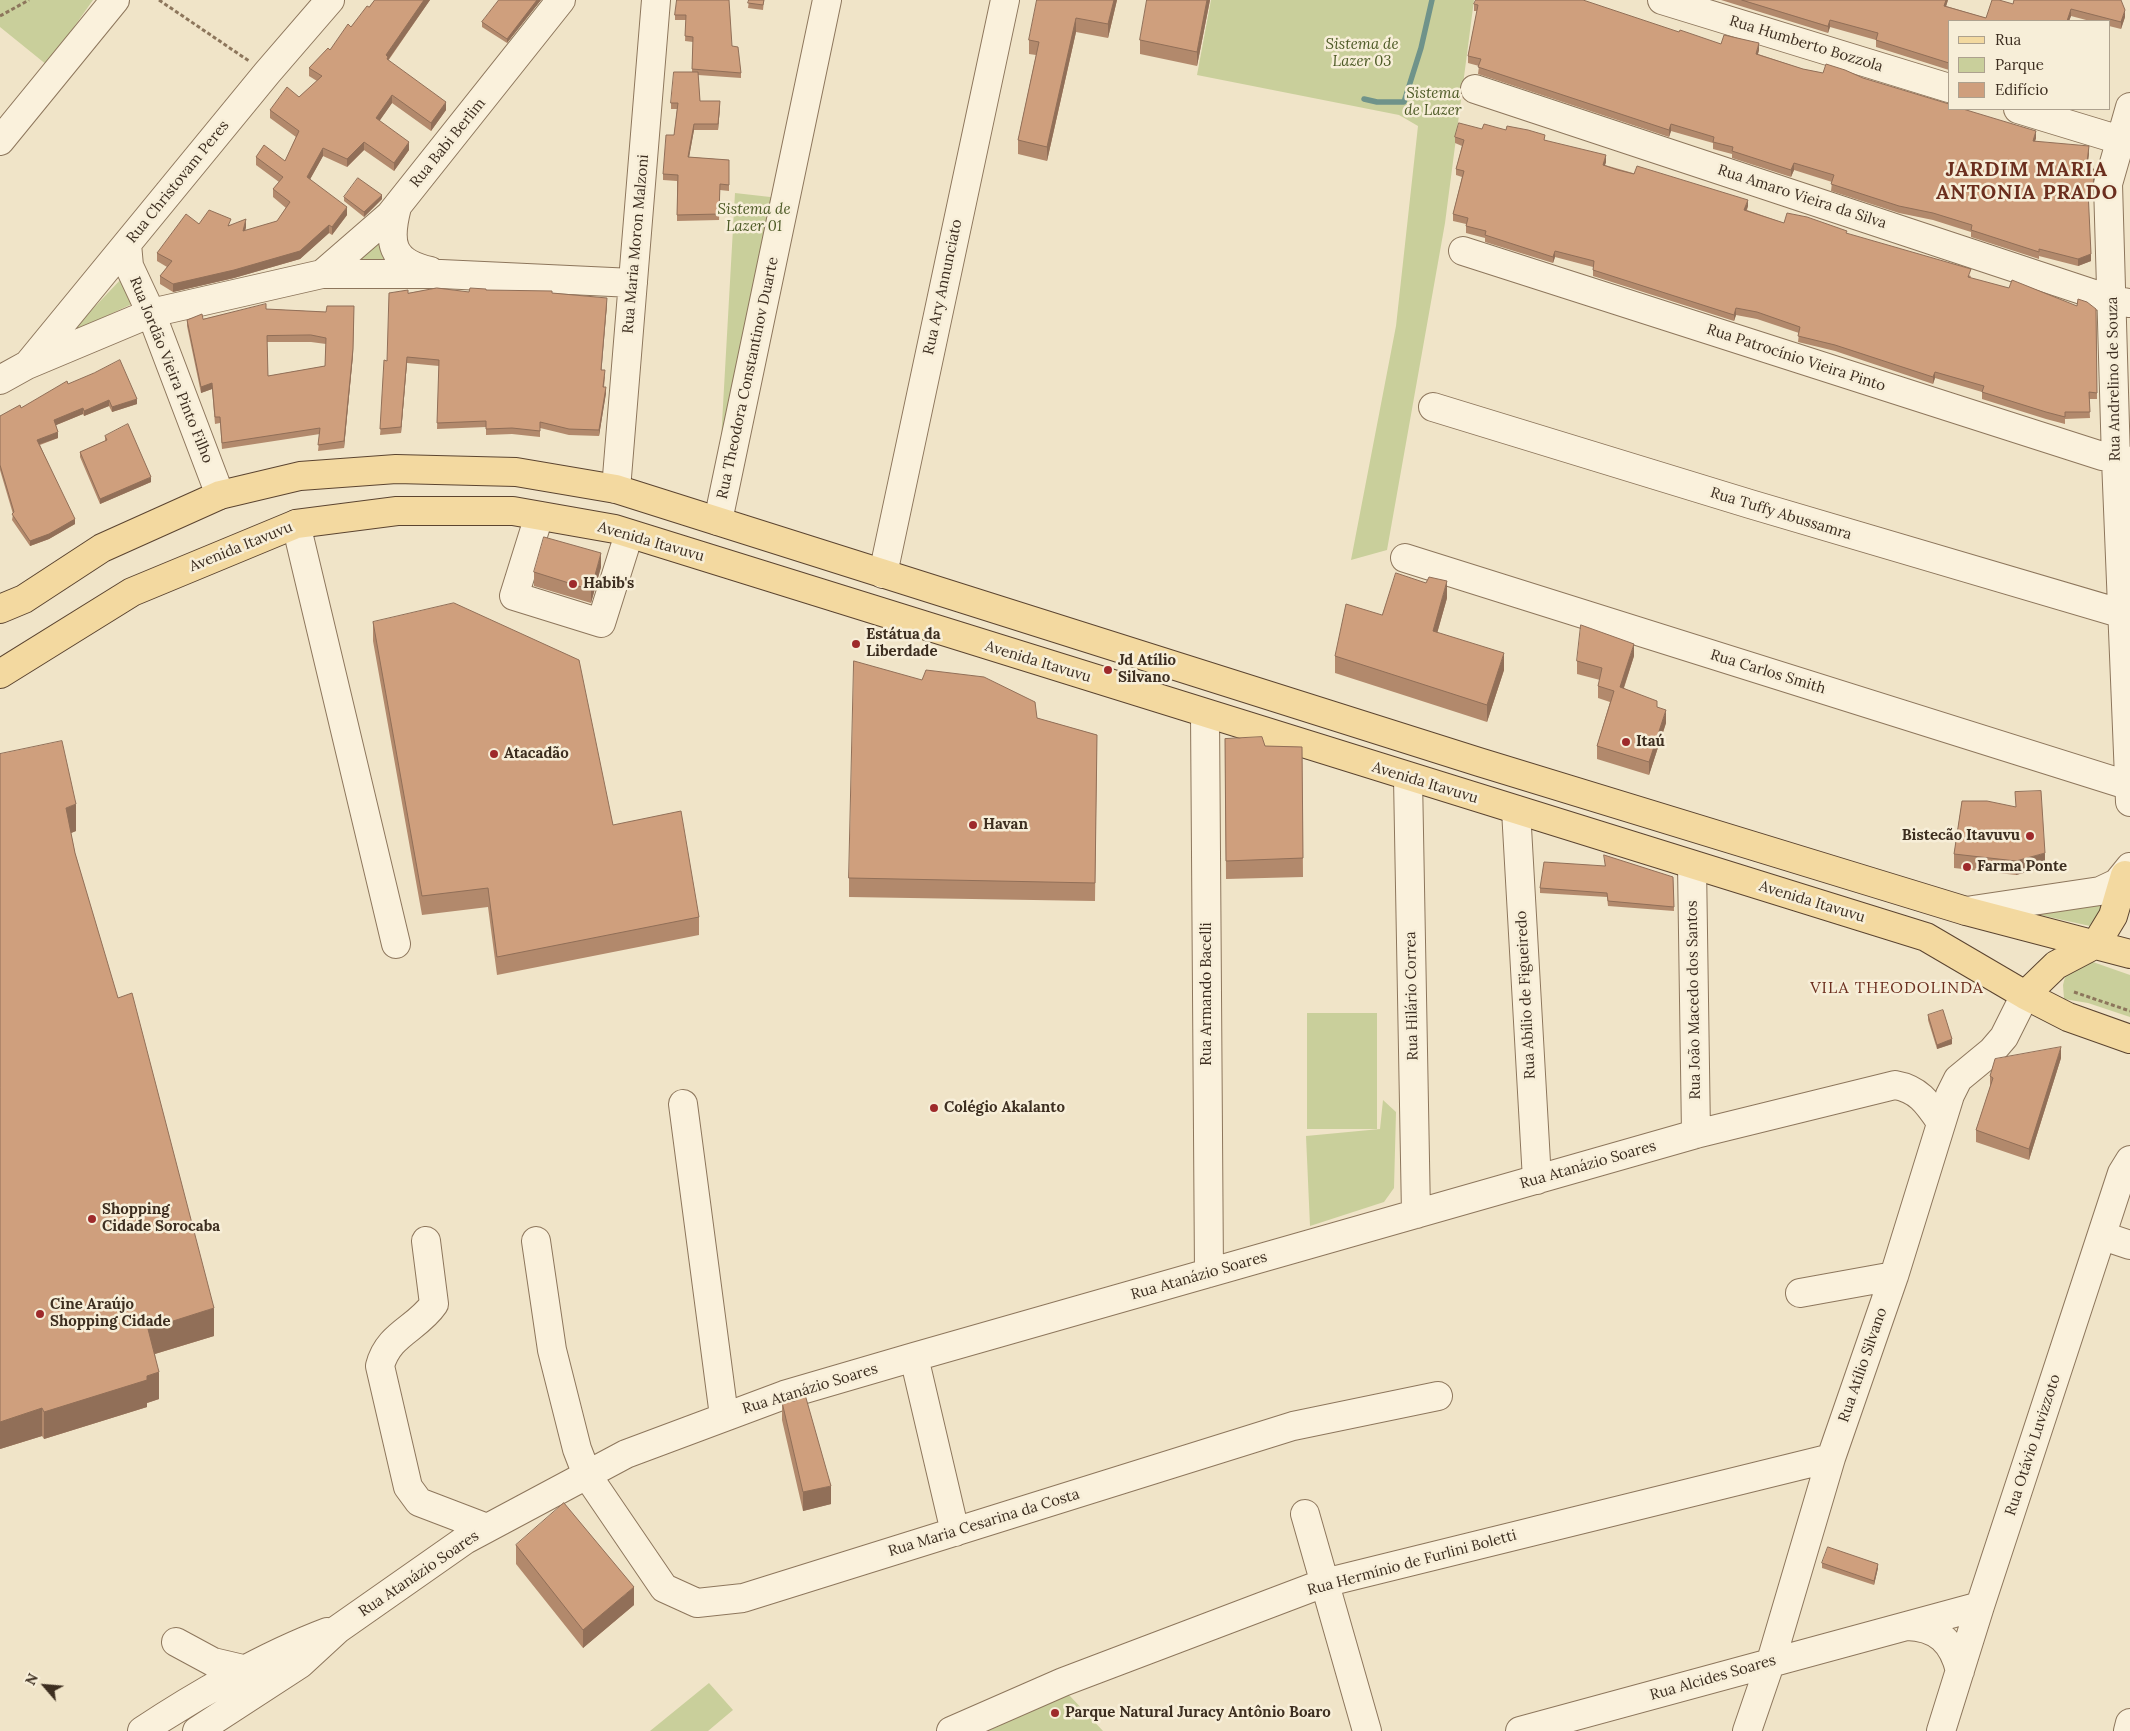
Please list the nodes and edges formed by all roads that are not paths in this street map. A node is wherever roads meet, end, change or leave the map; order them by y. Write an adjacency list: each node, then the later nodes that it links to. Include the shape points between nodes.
1 (115, 0): 13 (street)
2 (330, 0): 15 (street, Rua Christovam Peres)
3 (562, 0): 14 (street, Rua Babi Berlim)
4 (656, 0): 19 (street, Rua Maria Moron Malzoni)
5 (827, 0): 29 (street, Rua Theodora Constantinov Duarte)
6 (1005, 0): 33 (street, Rua Ary Annunciato)
7 (1662, 0): 8 (street, Rua Humberto Bozzola)
8 (1948, 88)
9 (1475, 89): 20 (street, Rua Amaro Vieira da Silva)
10 (2130, 107): 12 (street, Rua Andrelino de Souza)
11 (2021, 110): 12 (street)
12 (2120, 140): 20 (street, Rua Andrelino de Souza, via 2108,184)
13 (0, 141)
14 (397, 207): 17 (street, Rua Babi Berlim); 18 (street, via 391,232 400,257 414,268)
15 (128, 244): 21 (street, Rua Jordão Vieira Pinto Filho, via 129,266); 22 (street, Rua Christovam Peres)
16 (1462, 251): 25 (street, Rua Patrocínio Vieira Pinto)
17 (322, 274): 18 (street); 21 (street)
18 (441, 274): 19 (street)
19 (633, 283): 26 (street, Rua Maria Moron Malzoni)
20 (2121, 302): 25 (street, Rua Andrelino de Souza)
21 (151, 313): 22 (street); 27 (street, Rua Jordão Vieira Pinto Filho)
22 (27, 366): 23 (street)
23 (0, 380)
24 (1433, 407): 36 (street, Rua Tuffy Abussamra)
25 (2123, 461): 36 (street, Rua Andrelino de Souza)
26 (616, 489): 27 (main road, via 516,472 396,469 300,476); 29 (main road); 31 (main road, via 618,513)
27 (220, 495): 35 (main road, via 102,548)
28 (539, 516): 30 (main road, Avenida Itavuvu, via 513,511 397,511); 31 (main road, Avenida Itavuvu); 31 (street, via 514,596 601,623)
29 (718, 521): 33 (main road)
30 (296, 524): 38 (main road, Avenida Itavuvu, via 132,592); 51 (street)
31 (629, 534): 34 (main road, Avenida Itavuvu)
32 (1405, 558): 44 (street, Rua Carlos Smith)
33 (883, 574): 34 (main road, via 868,594); 42 (main road)
34 (835, 598): 41 (main road, Avenida Itavuvu)
35 (12, 604): 37 (street)
36 (2127, 616): 44 (street, Rua Andrelino de Souza)
37 (0, 620)
38 (76, 626): 39 (street); 40 (main road, Avenida Itavuvu)
39 (0, 664)
40 (0, 674)
41 (1205, 714): 43 (main road, Avenida Itavuvu); 66 (street, Rua Armando Bacelli)
42 (1479, 762): 43 (main road, via 1428,765); 49 (main road)
43 (1408, 778): 46 (main road, Avenida Itavuvu); 61 (street, Rua Hilário Correa)
44 (2130, 786): 45 (street, Rua Andrelino de Souza)
45 (2130, 803)
46 (1516, 810): 47 (main road, Avenida Itavuvu); 60 (street, Rua Abílio de Figueiredo)
47 (1692, 865): 54 (main road, Avenida Itavuvu, via 1926,938); 58 (street, Rua João Macedo dos Santos)
48 (2128, 871): 49 (street, via 2117,883 2100,891); 50 (main road)
49 (1966, 911): 52 (main road)
50 (2121, 916): 52 (main road)
51 (396, 944)
52 (2096, 944): 53 (main road); 54 (main road, via 2061,962)
53 (2130, 954)
54 (2025, 995): 55 (main road, Avenida Itavuvu, via 2068,1017); 57 (street, via 2004,1037 1958,1078)
55 (2130, 1039)
56 (683, 1104): 71 (street)
57 (1940, 1121): 58 (street, Rua Atanázio Soares, via 1918,1093 1895,1084); 67 (street, Rua Atílio Silvano)
58 (1696, 1134): 60 (street, Rua Atanázio Soares)
59 (2130, 1160): 62 (street, Rua Otávio Luvizzoto, via 2122,1173)
60 (1537, 1180): 61 (street, Rua Atanázio Soares)
61 (1416, 1214): 66 (street, Rua Atanázio Soares)
62 (2102, 1236): 65 (street); 78 (street, Rua Otávio Luvizzoto)
63 (426, 1241): 75 (street, via 434,1304 428,1313 390,1343 380,1366 408,1488 419,1502)
64 (536, 1241): 73 (street, Rua Maria Cesarina da Costa, via 552,1350)
65 (2130, 1245)
66 (1209, 1273): 69 (street, Rua Atanázio Soares)
67 (1894, 1276): 68 (street); 72 (street, Rua Atílio Silvano)
68 (1800, 1293)
69 (914, 1357): 71 (street, Rua Atanázio Soares); 76 (street)
70 (1438, 1396): 76 (street, Rua Maria Cesarina da Costa, via 1293,1426)
71 (724, 1416): 73 (street, Rua Atanázio Soares, via 626,1454)
72 (1831, 1458): 77 (street, Rua Hermínio de Furlini Boletti); 79 (street, Rua Atílio Silvano)
73 (587, 1475): 75 (street, Rua Atanázio Soares); 76 (street, Rua Maria Cesarina da Costa, via 664,1588 696,1603 743,1598)
74 (1305, 1514): 77 (street)
75 (487, 1528): 81 (street, Rua Atanázio Soares)
76 (955, 1532)
77 (1324, 1583): 92 (street, Rua Hermínio de Furlini Boletti, via 1063,1682); 93 (street)
78 (1980, 1606): 80 (street, Rua Alcides Soares); 86 (street, Rua Otávio Luvizzoto)
79 (1787, 1610): 83 (street, via 1795,1629 1808,1640); 84 (street, Rua Atílio Silvano)
80 (1906, 1626): 83 (street, Rua Alcides Soares); 86 (street, Rua Alcides Soares, via 1920,1626 1938,1632 1949,1643)
81 (338, 1628): 85 (street, Rua Atanázio Soares, via 295,1644); 91 (street, Rua Atanázio Soares, via 308,1672)
82 (176, 1642): 85 (street, via 213,1662)
83 (1829, 1647): 84 (street, Rua Alcides Soares)
84 (1771, 1661): 94 (street, Rua Alcides Soares); 95 (street, Rua Atílio Silvano)
85 (247, 1670): 87 (street, Rua Atanázio Soares)
86 (1960, 1671): 96 (street, Rua Otávio Luvizzoto)
87 (194, 1699): 89 (street, Rua Atanázio Soares); 90 (street, via 195,1716)
88 (2130, 1723): 97 (street)
89 (142, 1731)
90 (186, 1731)
91 (197, 1731)
92 (952, 1731)
93 (1367, 1731)
94 (1520, 1731)
95 (1747, 1731)
96 (1941, 1731)
97 (2128, 1731)

